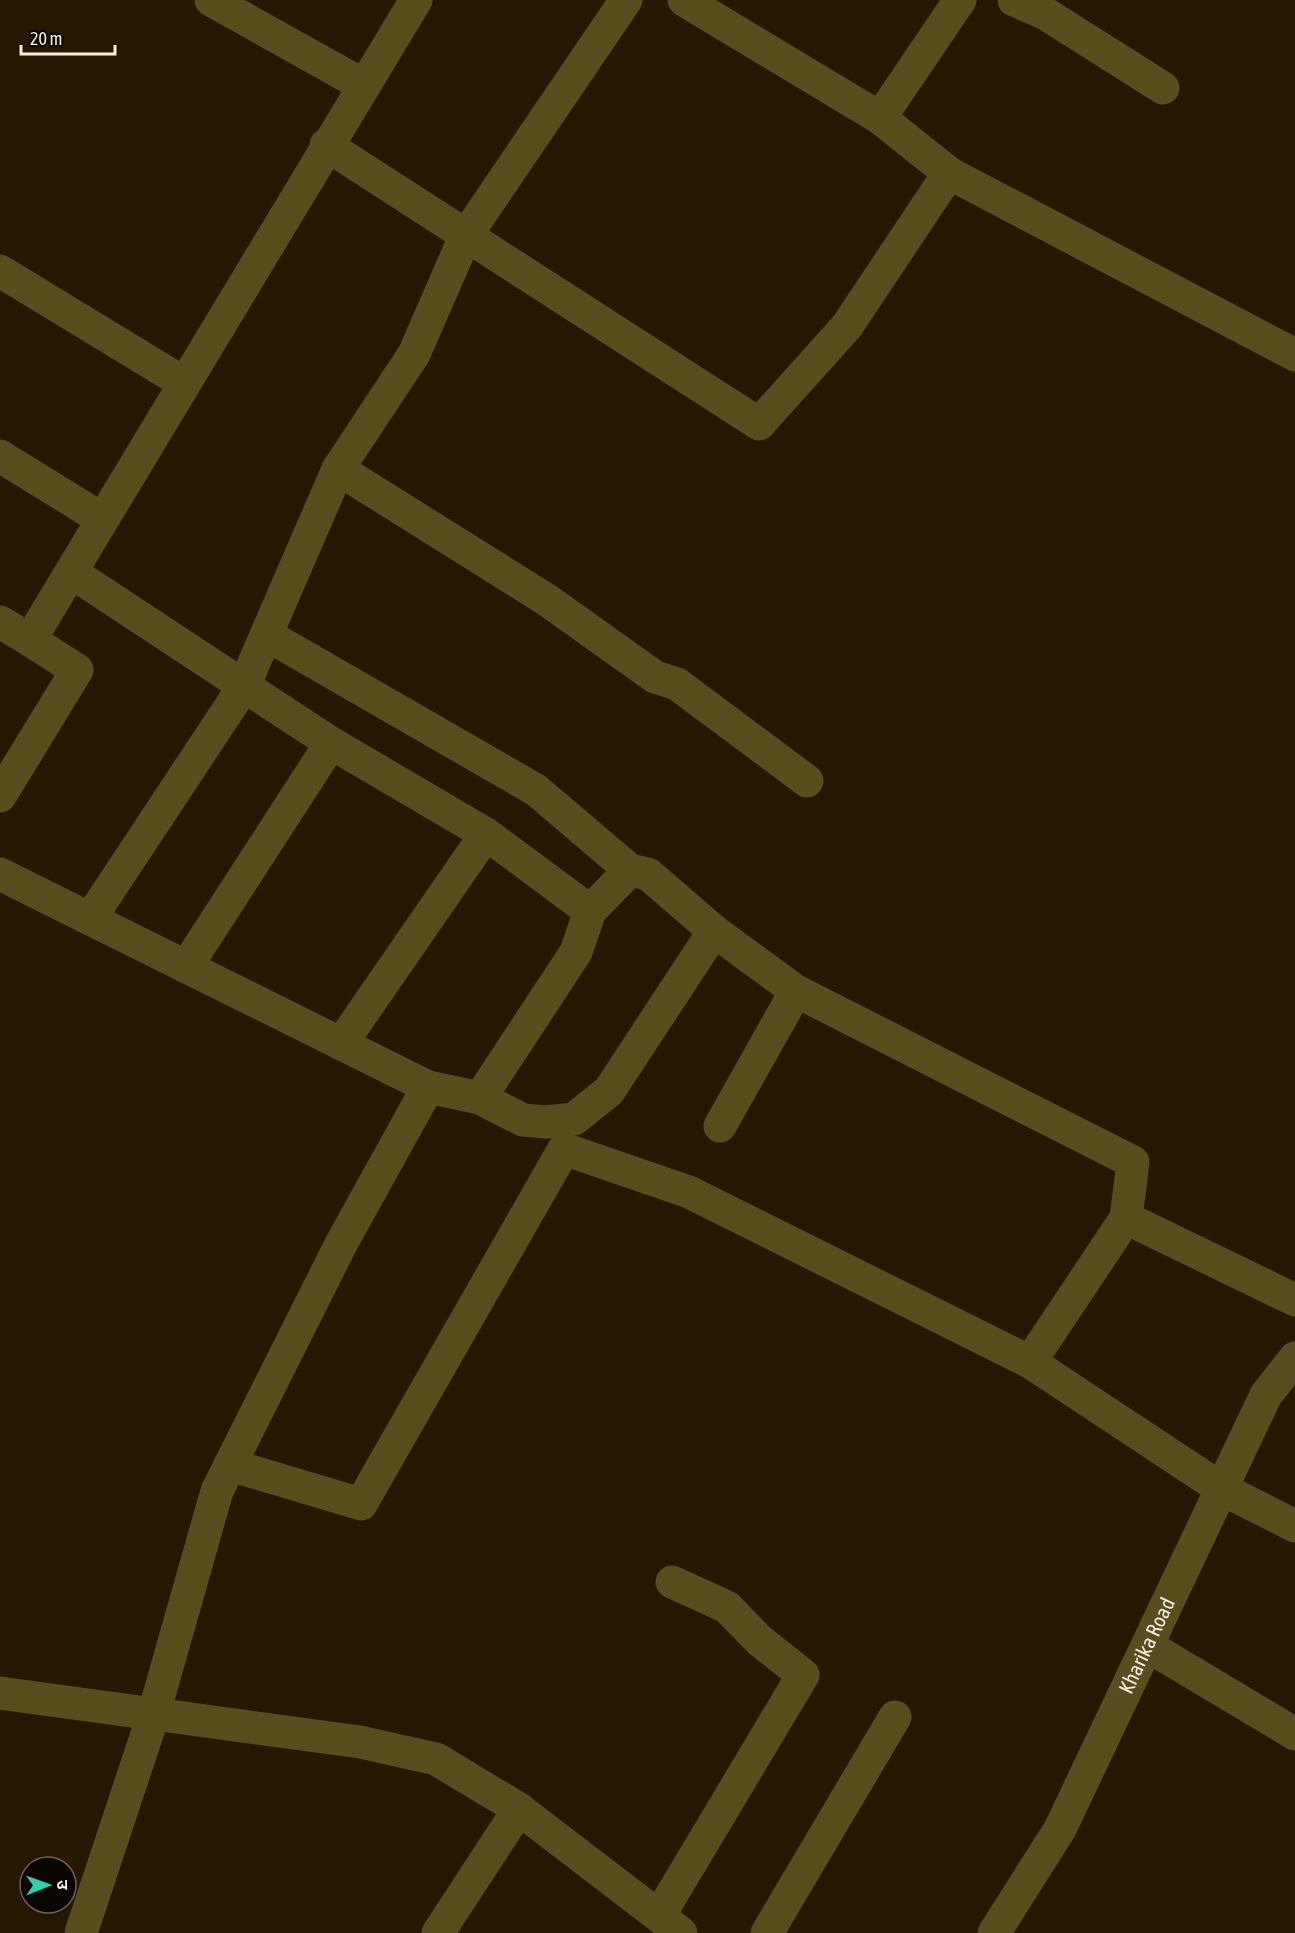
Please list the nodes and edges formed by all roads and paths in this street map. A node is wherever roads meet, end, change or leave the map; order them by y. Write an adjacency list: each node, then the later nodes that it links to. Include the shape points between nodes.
1 (211, 0): 8 (street)
2 (416, 0): 8 (street)
3 (626, 0): 13 (street)
4 (684, 0): 10 (street)
5 (960, 0): 10 (street)
6 (1014, 0): 7 (street)
7 (1050, 7): 9 (street)
8 (363, 85): 11 (street)
9 (1163, 88)
10 (880, 118): 12 (street)
11 (326, 145): 13 (street); 16 (street)
12 (949, 173): 13 (street, via 847,326 759,424); 15 (street)
13 (465, 237): 18 (street, via 414,354)
14 (0, 271): 16 (street)
15 (1295, 355)
16 (184, 383): 19 (street)
17 (0, 456): 19 (street)
18 (338, 470): 22 (street); 26 (street, via 547,600 655,677 677,684)
19 (102, 519): 20 (street)
20 (71, 572): 23 (street); 24 (street)
21 (0, 622): 23 (street)
22 (267, 635): 24 (street); 29 (street, via 536,790)
23 (30, 640): 27 (street, via 77,670)
24 (244, 687): 25 (street); 32 (street)
25 (331, 743): 28 (street); 34 (street)
26 (807, 781)
27 (0, 796)
28 (486, 834): 31 (street); 36 (street)
29 (630, 870): 31 (street); 33 (street, via 648,874)
30 (0, 874): 32 (street)
31 (590, 911): 38 (street, via 576,952)
32 (90, 919): 34 (street)
33 (714, 931): 35 (street); 38 (street, via 609,1090 574,1119 523,1120)
34 (186, 967): 36 (street)
35 (796, 991): 39 (street); 40 (street, via 1133,1162)
36 (340, 1044): 37 (street)
37 (428, 1087): 38 (street); 44 (street, via 341,1244)
38 (480, 1098)
39 (720, 1126)
40 (1125, 1218): 41 (street); 43 (street)
41 (1295, 1300)
42 (1295, 1358): 45 (street, Kharika Road, via 1266,1395)
43 (1030, 1362): 44 (street, via 689,1192 564,1149 361,1504); 45 (street)
44 (230, 1465): 50 (street, via 217,1491)
45 (1222, 1489): 46 (street); 48 (street, Kharika Road)
46 (1295, 1526)
47 (672, 1582): 54 (street, via 727,1607 802,1675)
48 (1148, 1646): 52 (street); 58 (street, Kharika Road, via 1060,1829)
49 (0, 1693): 50 (street)
50 (154, 1713): 53 (street, via 360,1742 436,1759); 55 (street)
51 (895, 1716): 57 (street)
52 (1295, 1734)
53 (519, 1809): 54 (street); 56 (street)
54 (670, 1925)
55 (81, 1933)
56 (438, 1933)
57 (767, 1933)
58 (994, 1933)

